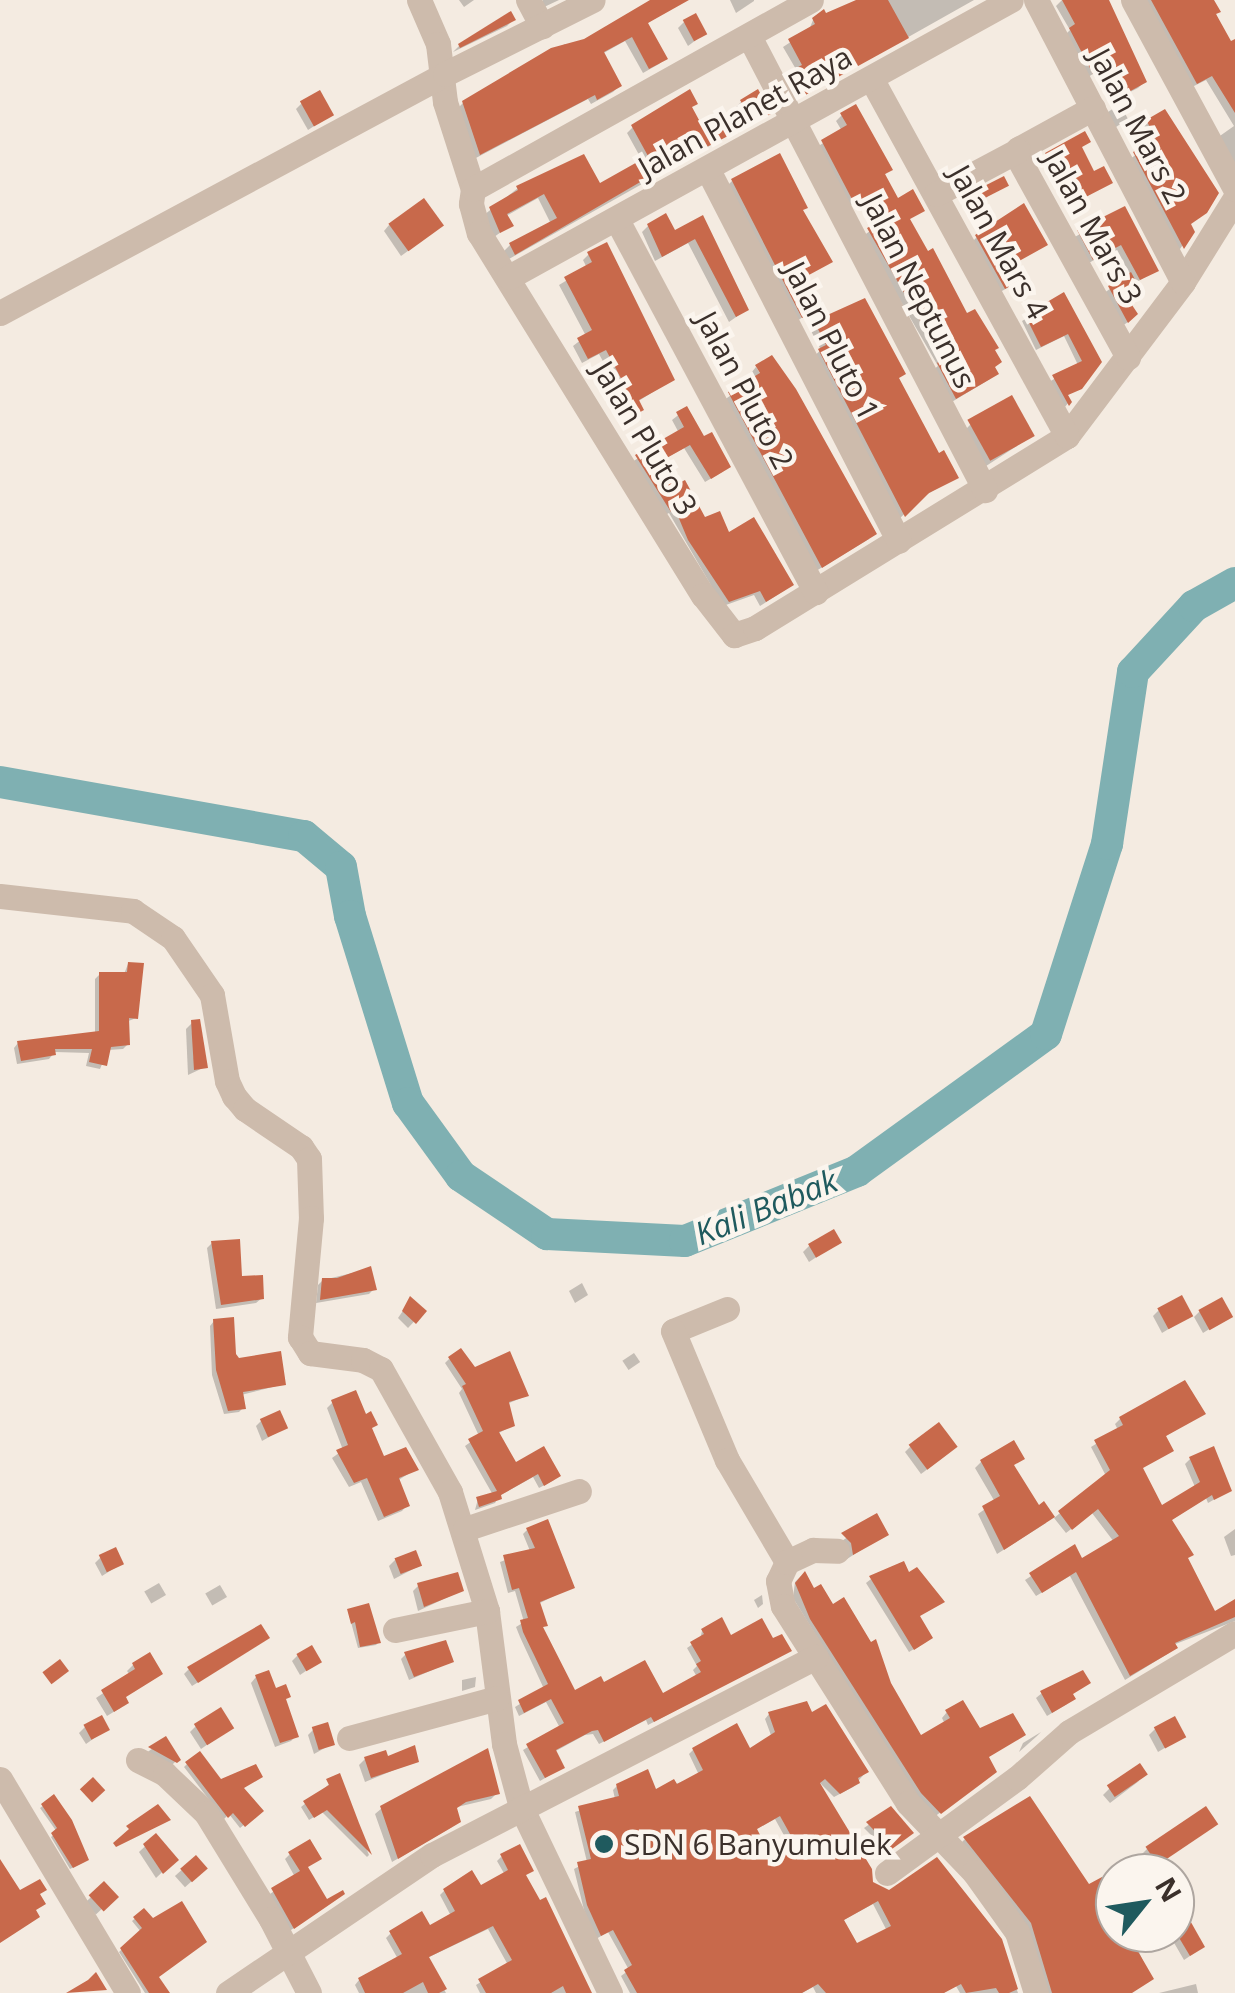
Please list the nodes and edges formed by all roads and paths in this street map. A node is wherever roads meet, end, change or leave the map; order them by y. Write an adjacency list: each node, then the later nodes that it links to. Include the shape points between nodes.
1 (419, 0): 10 (street, Jalan Pluto 3, via 434,27)
2 (528, 0): 8 (street)
3 (593, 0): 8 (street)
4 (1011, 0): 11 (street, Jalan Planet Raya)
5 (1036, 0): 12 (street, Jalan Mars 2)
6 (1133, 0): 17 (street)
7 (797, 3): 9 (street)
8 (542, 26): 10 (street)
9 (749, 36): 13 (street, Jalan Neptunus); 16 (street)
10 (445, 74): 16 (street, Jalan Pluto 3, via 445,102); 23 (street)
11 (872, 80): 13 (street, Jalan Planet Raya); 18 (street, Jalan Mars 4)
12 (1093, 108): 14 (street, Jalan Mars 3); 22 (street, Jalan Mars 2)
13 (796, 122): 15 (street, Jalan Planet Raya); 26 (street, Jalan Neptunus)
14 (1017, 151): 18 (street); 24 (street, Jalan Mars 3)
15 (708, 170): 20 (street, Jalan Planet Raya); 27 (street, Jalan Pluto 1)
16 (473, 188): 21 (street, Jalan Pluto 3, via 474,220)
17 (1235, 190)
18 (936, 194): 25 (street, Jalan Mars 4)
19 (1235, 198): 22 (street)
20 (618, 220): 21 (street, Jalan Planet Raya); 28 (street, Jalan Pluto 2)
21 (509, 278): 28 (street, Jalan Pluto 3, via 729,630 739,636)
22 (1183, 282): 24 (street)
23 (0, 314)
24 (1128, 357): 25 (street)
25 (1067, 436): 26 (street)
26 (985, 490): 27 (street)
27 (898, 541): 28 (street)
28 (816, 592)
29 (0, 896): 32 (street, via 133,911 173,938 203,978 234,1096 309,1159 304,1346 310,1353 382,1369)
30 (726, 1309): 34 (street, via 673,1332 728,1460)
31 (579, 1491): 32 (street)
32 (465, 1529): 35 (street)
33 (837, 1551): 34 (street, via 813,1550)
34 (788, 1562): 38 (street, via 779,1595)
35 (487, 1611): 36 (street); 39 (street)
36 (395, 1630)
37 (1235, 1633): 44 (street, via 1069,1732)
38 (816, 1658): 43 (street); 44 (street, via 900,1792)
39 (497, 1698): 40 (street); 43 (street)
40 (349, 1738)
41 (138, 1760): 46 (street, via 165,1774 206,1813)
42 (0, 1779): 47 (street)
43 (521, 1807): 46 (street); 50 (street)
44 (942, 1836): 45 (street); 51 (street, via 1017,1932)
45 (887, 1873)
46 (284, 1953): 48 (street); 49 (street)
47 (128, 1993)
48 (228, 1993)
49 (309, 1993)
50 (610, 1993)
51 (1036, 1993)

